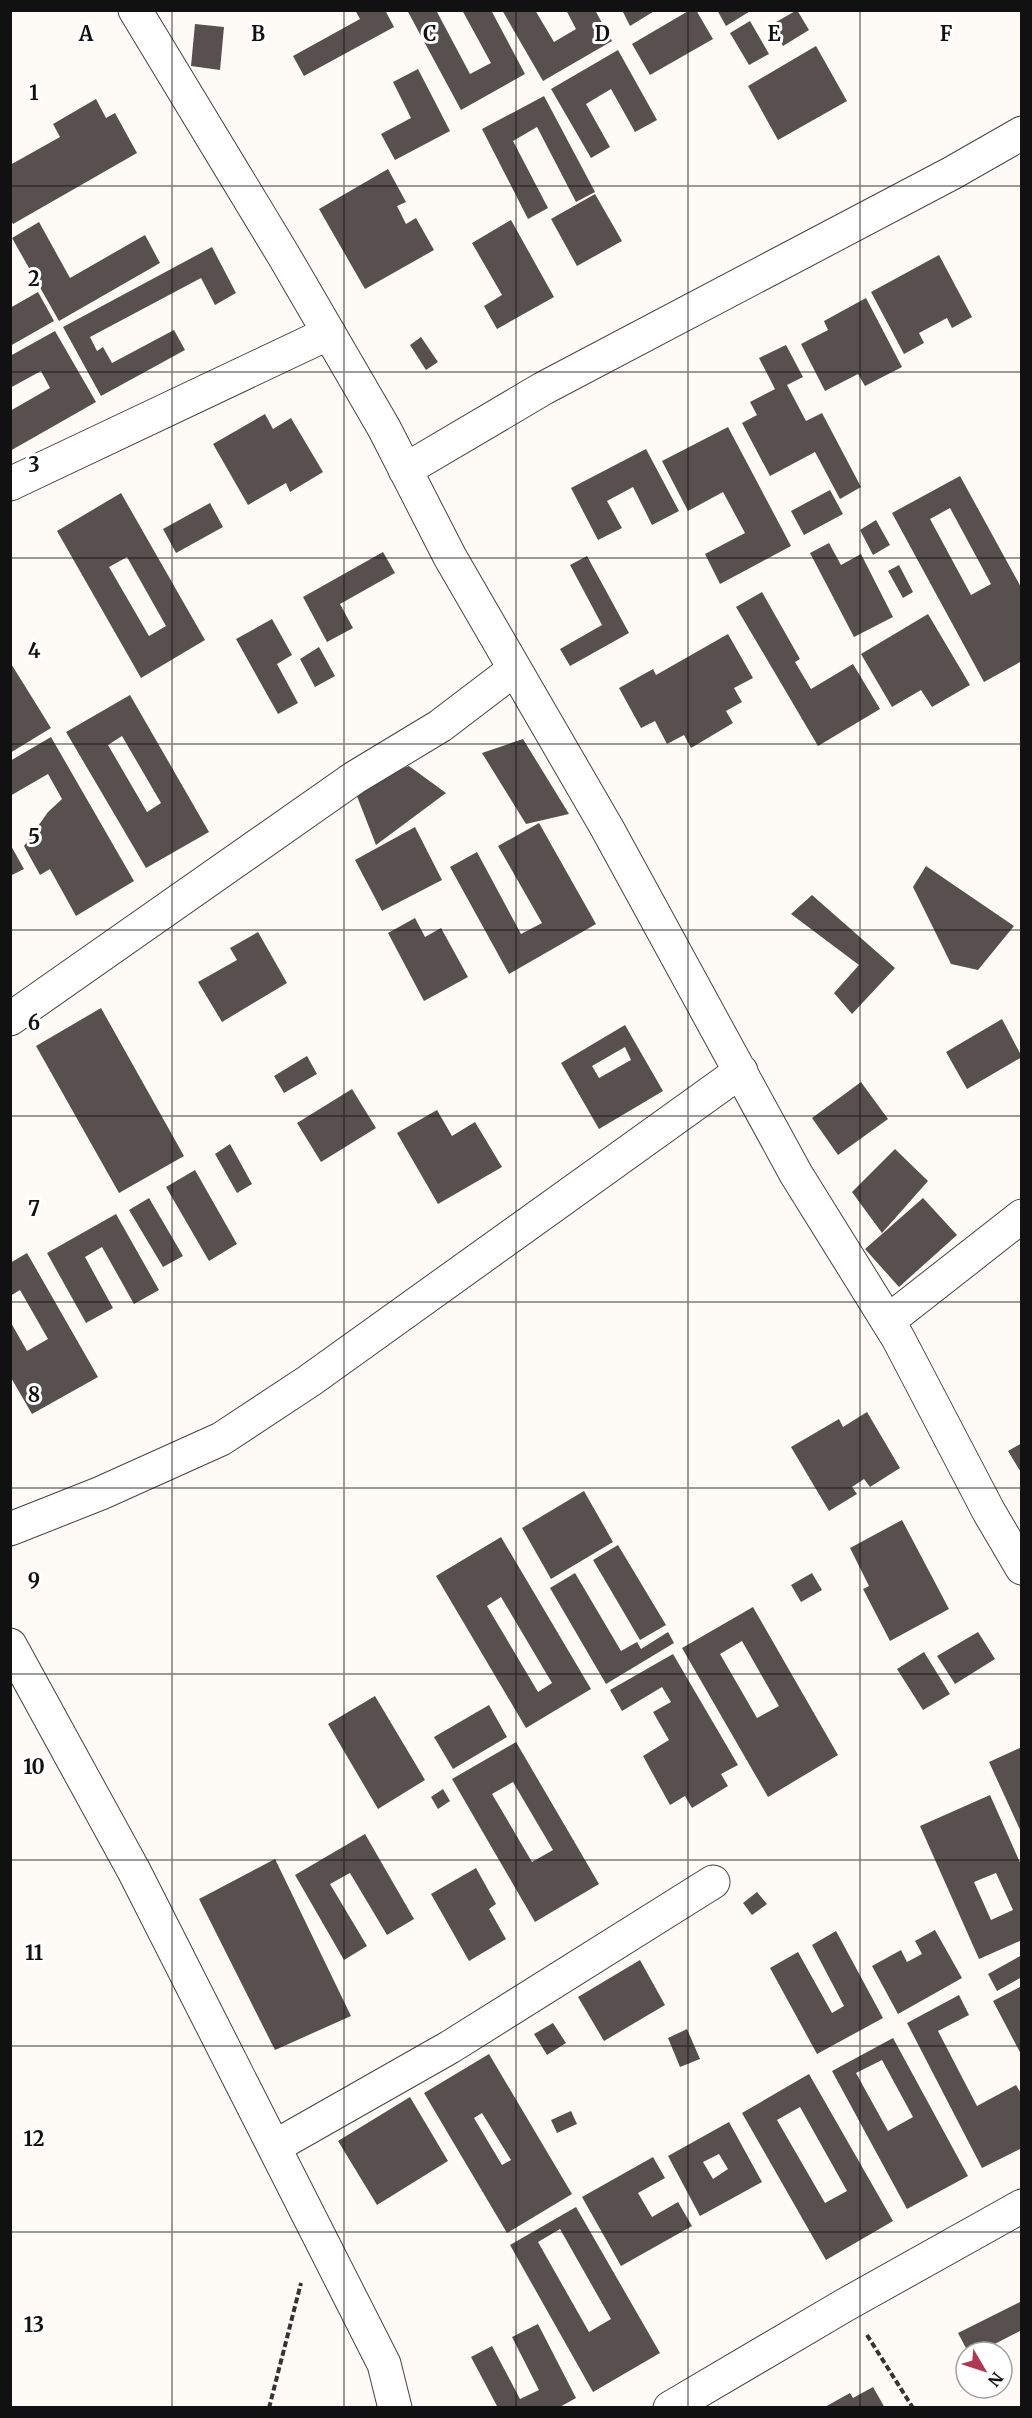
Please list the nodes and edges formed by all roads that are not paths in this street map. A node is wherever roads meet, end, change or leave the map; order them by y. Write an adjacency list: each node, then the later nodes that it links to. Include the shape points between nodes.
1 (135, 10): 3 (street)
2 (1022, 133): 4 (street, via 544,388)
3 (329, 333): 4 (street); 5 (street)
4 (405, 470): 6 (street)
5 (10, 484)
6 (515, 669): 7 (street, via 440,726 354,778); 8 (street, via 608,828)
7 (10, 1019)
8 (741, 1071): 10 (street, via 796,1174); 11 (street, via 309,1381 221,1439)
9 (1022, 1216): 10 (street)
10 (888, 1321): 12 (street)
11 (10, 1529)
12 (1022, 1568)
13 (10, 1645): 15 (street, via 134,1871)
14 (713, 1882): 15 (street, via 450,2047)
15 (274, 2147): 17 (street, via 384,2364)
16 (1022, 2206): 18 (street)
17 (395, 2408)
18 (670, 2408)

